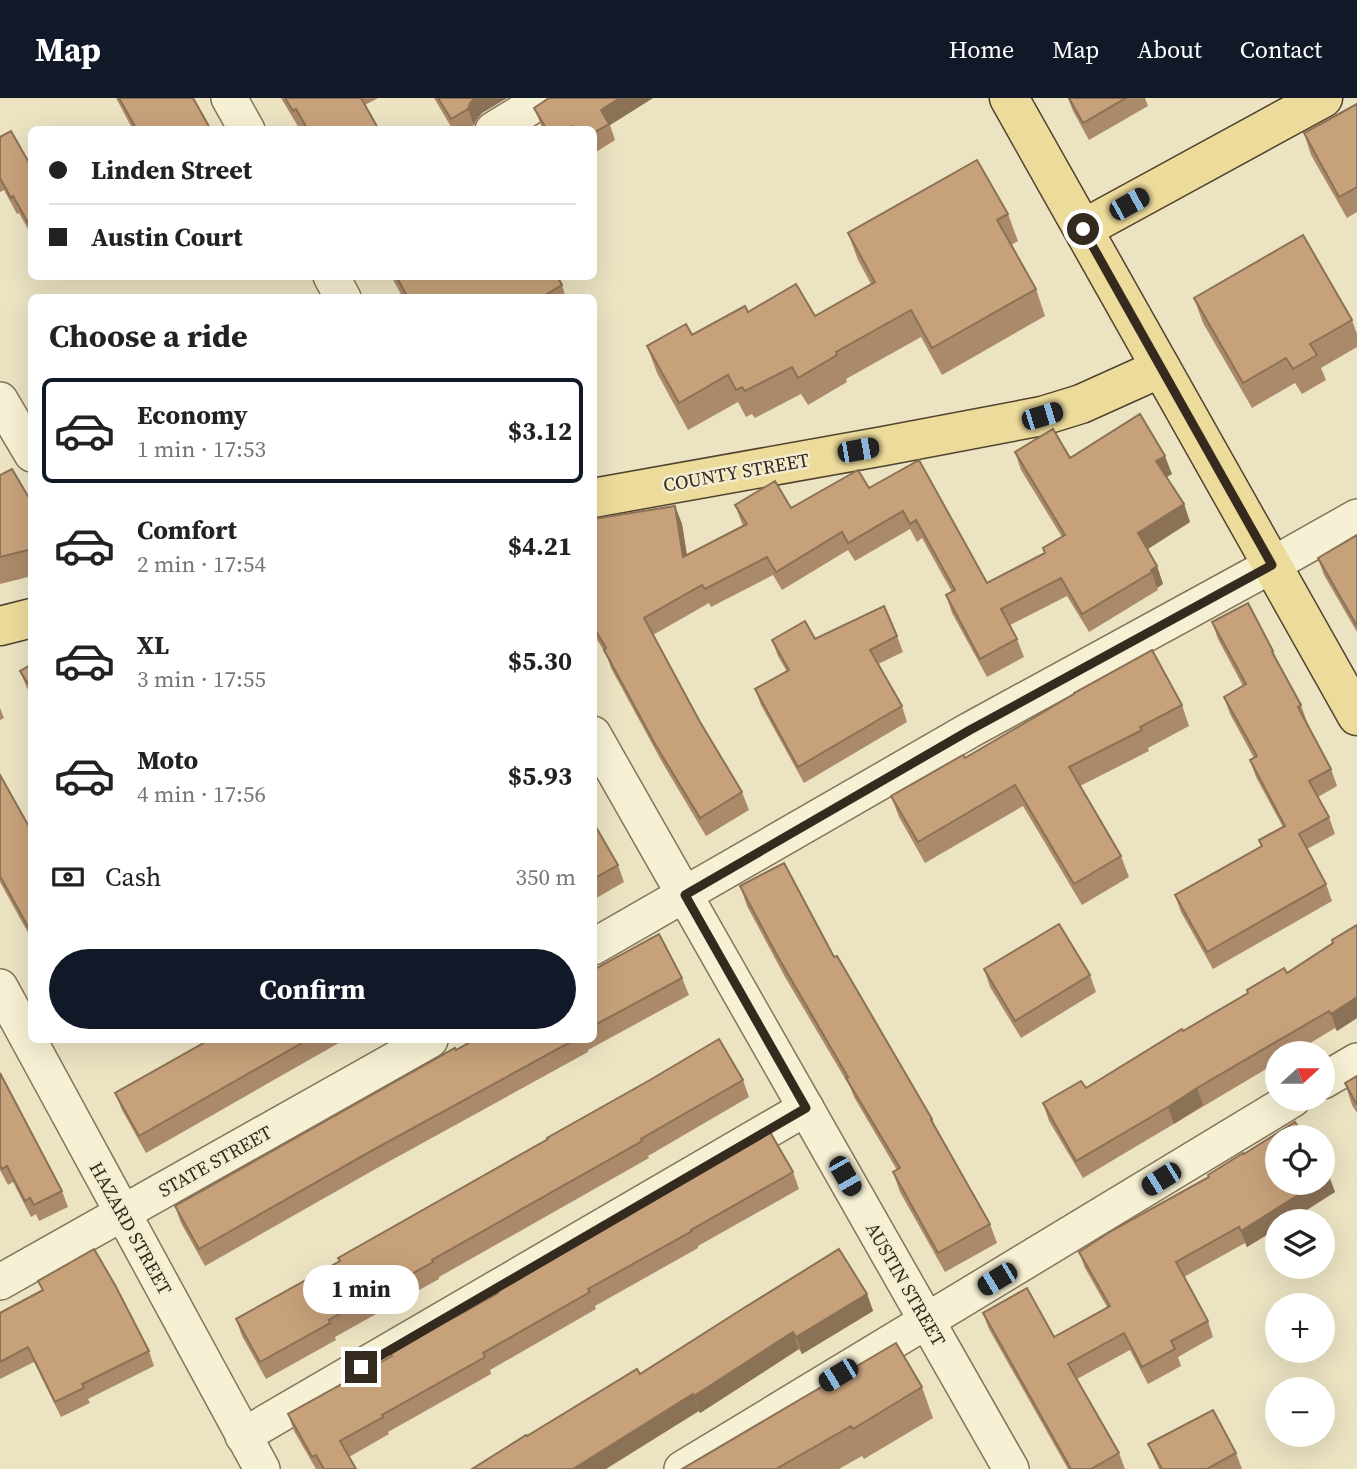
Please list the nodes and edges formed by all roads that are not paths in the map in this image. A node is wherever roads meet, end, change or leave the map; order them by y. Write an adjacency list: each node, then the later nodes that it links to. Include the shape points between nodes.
1 (229, 98): 6 (street)
2 (545, 98): 5 (street)
3 (1009, 98): 7 (main road)
4 (1323, 98): 7 (main road)
5 (494, 117)
6 (245, 126)
7 (1083, 229): 8 (main road)
8 (1161, 368): 11 (main road, COUNTY STREET, via 1042,416); 13 (main road)
9 (0, 400): 10 (street)
10 (28, 447)
11 (597, 497)
12 (1357, 517): 13 (street)
13 (1272, 565): 16 (main road); 18 (street, via 970,730)
14 (28, 619): 15 (main road)
15 (0, 626)
16 (1357, 716)
17 (597, 741): 18 (street, AUSTIN STREET)
18 (685, 895): 19 (street); 26 (street, AUSTIN STREET)
19 (597, 945)
20 (13, 990): 21 (street, HAZARD STREET)
21 (28, 1020)
22 (39, 1043): 28 (street, HAZARD STREET)
23 (425, 1043): 28 (street, STATE STREET)
24 (1357, 1061): 25 (street)
25 (1335, 1074)
26 (806, 1108): 30 (street, AUSTIN STREET); 31 (street)
27 (1273, 1111): 30 (street)
28 (123, 1213): 29 (street, STATE STREET); 31 (street, HAZARD STREET)
29 (0, 1282)
30 (927, 1322): 33 (street); 34 (street, AUSTIN STREET)
31 (243, 1436): 32 (street, HAZARD STREET)
32 (262, 1469)
33 (682, 1469)
34 (1011, 1469)

